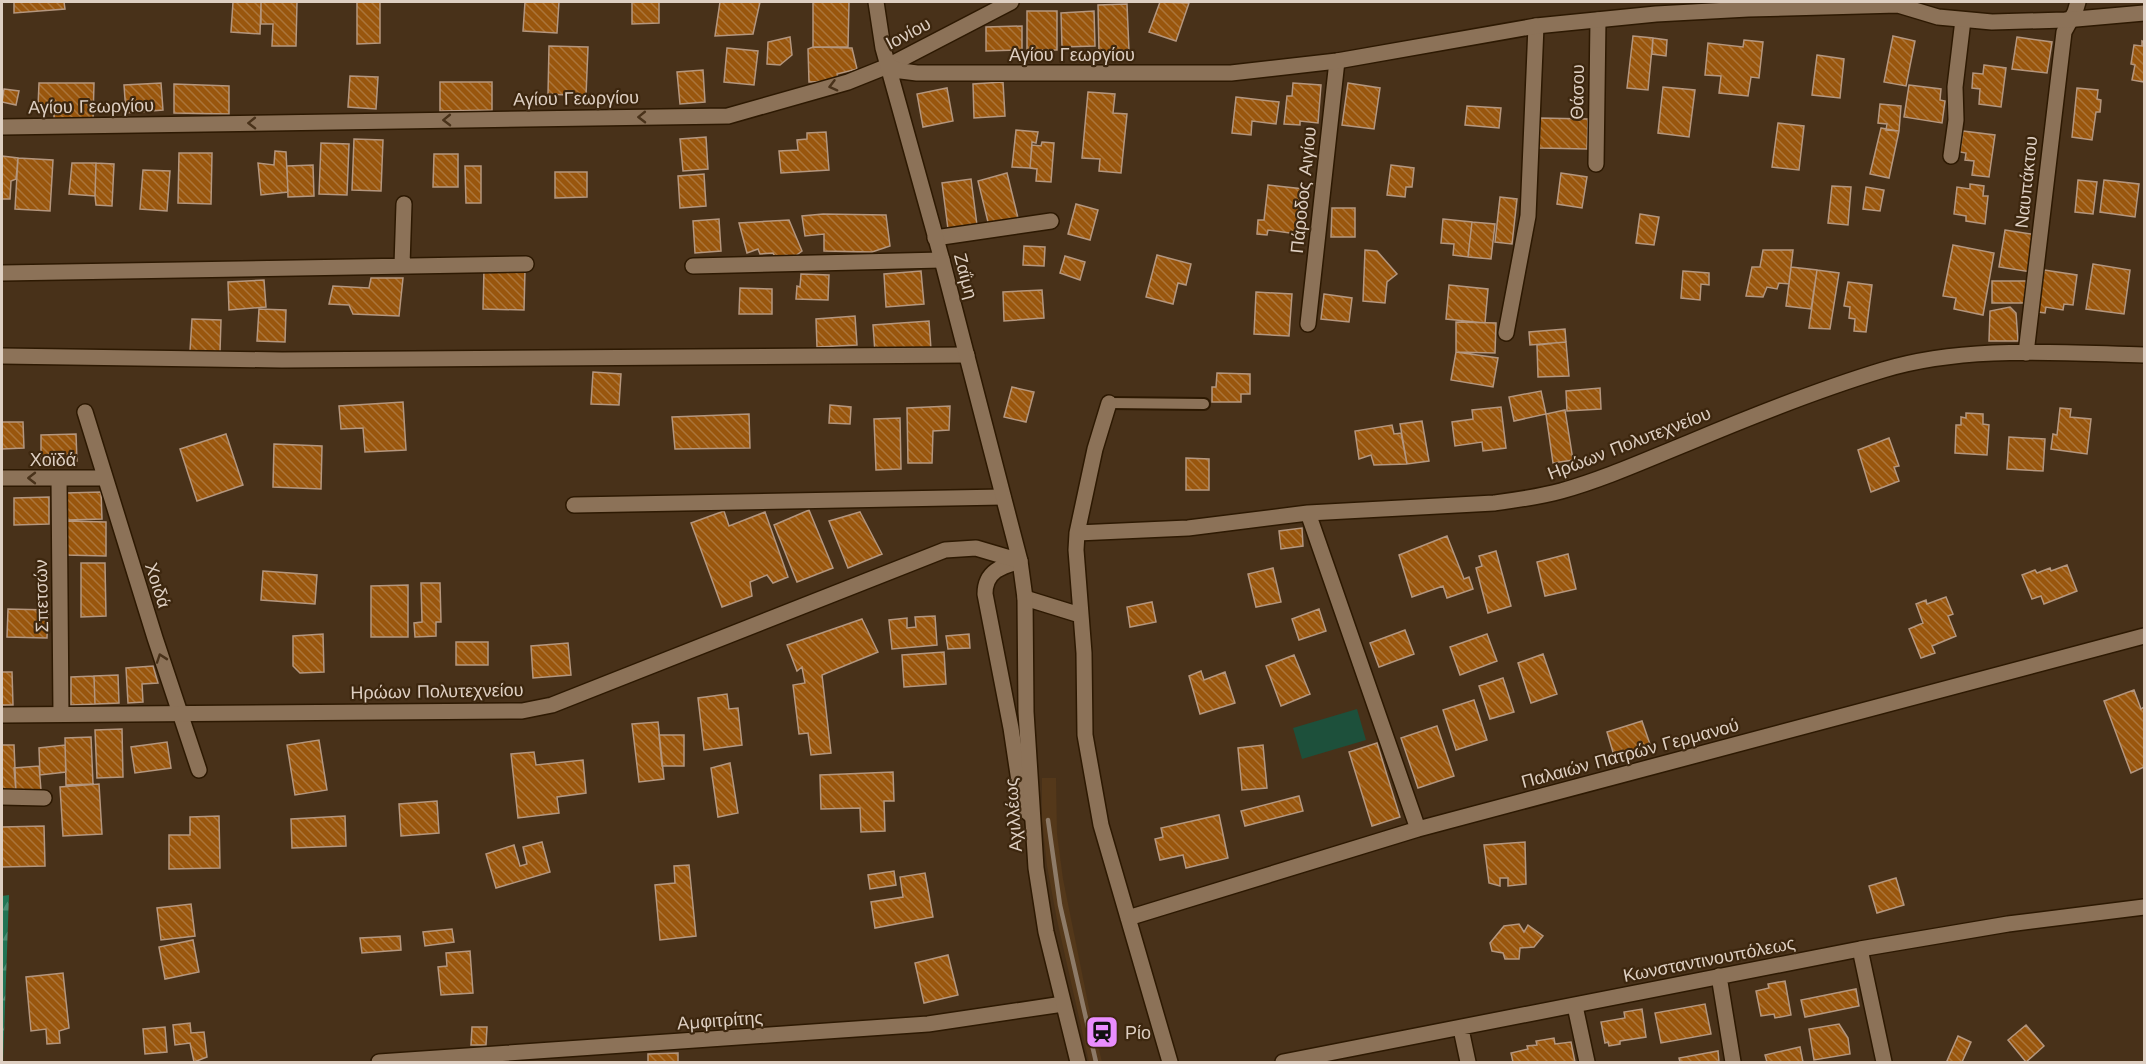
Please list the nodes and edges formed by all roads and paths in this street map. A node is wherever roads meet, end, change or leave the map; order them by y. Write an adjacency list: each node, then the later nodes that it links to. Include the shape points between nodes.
1 (876, 2): 11 (street, Ζαΐμη)
2 (1011, 2): 11 (street, Ιονίου)
3 (2078, 2): 6 (street, Ναυπάκτου)
4 (1902, 4): 7 (street, Αγίου Γεωργίου, via 1748,9); 8 (street, Αγίου Γεωργίου, via 1938,17)
5 (2145, 14): 6 (street, Αγίου Γεωργίου)
6 (2072, 18): 8 (street, Αγίου Γεωργίου); 25 (street, Ναυπάκτου, via 2064,32)
7 (1598, 20): 9 (street, Αγίου Γεωργίου); 14 (street, Θάσου)
8 (1963, 20): 13 (street)
9 (1536, 26): 10 (street, Αγίου Γεωργίου); 24 (street, via 1528,216)
10 (1337, 61): 11 (street, Αγίου Γεωργίου, via 1231,73 917,73); 23 (street, Πάροδος Αιγίου)
11 (888, 66): 12 (street, Αγίου Γεωργίου, one-way to 12, via 848,82 728,116); 17 (street, Ζαΐμη)
12 (2, 127)
13 (1951, 156)
14 (1596, 164)
15 (404, 204): 20 (street)
16 (1051, 221): 17 (street)
17 (935, 238): 18 (street, Ζαΐμη)
18 (942, 260): 21 (street); 26 (street, Ζαΐμη)
19 (526, 264): 20 (street)
20 (402, 265): 22 (street)
21 (693, 266)
22 (2, 273)
23 (1308, 324)
24 (1506, 333)
25 (2026, 353): 27 (street, Ηρώων Πολυτεχνείου); 37 (street, Ηρώων Πολυτεχνείου, via 1946,357 1884,369 1561,491 1494,503)
26 (967, 355): 28 (street, via 282,360); 35 (street, Ζαΐμη)
27 (2145, 355)
28 (2, 356)
29 (1110, 403): 30 (lane); 38 (street, via 1095,449)
30 (1204, 404)
31 (85, 412): 34 (street, Χοιδά)
32 (2, 478): 33 (street, Χοϊδά, one-way to 32)
33 (59, 478): 34 (street, Χοϊδά); 44 (street, Σπετσών)
34 (105, 478): 43 (street, Χοιδά, one-way to 34)
35 (1003, 497): 36 (street); 39 (street, Ζαΐμη)
36 (574, 505)
37 (1308, 513): 38 (street, Ηρώων Πολυτεχνείου, via 1188,528); 50 (street)
38 (1077, 532): 41 (street)
39 (1020, 561): 40 (street, Αχιλλέως); 43 (street, Ηρώων Πολυτεχνείου, via 976,548 945,550 540,708); 49 (street, via 990,574 985,594 1022,801)
40 (1025, 598): 41 (street); 49 (street, Αχιλλέως)
41 (1080, 615): 52 (street, via 1088,761 1101,825)
42 (2145, 636): 50 (street, Παλαιών Πατρών Γερμανού)
43 (181, 713): 44 (street, Ηρώων Πολυτεχνείου); 46 (street, Χοιδά)
44 (61, 714): 45 (street, Ηρώων Πολυτεχνείου)
45 (2, 715)
46 (199, 770)
47 (2, 797): 48 (street)
48 (44, 798)
49 (1032, 816): 55 (street, Αχιλλέως, via 1040,899)
50 (1418, 830): 52 (street, Παλαιών Πατρών Γερμανού)
51 (2145, 907): 53 (street, Κωνσταντινουπόλεως, via 2008,924)
52 (1128, 918): 60 (street)
53 (1860, 949): 54 (street, Κωνσταντινουπόλεως); 65 (street)
54 (1719, 976): 56 (street, Κωνσταντινουπόλεως); 64 (street)
55 (1063, 1004): 58 (street, Αμφιτρίτης, via 905,1026); 59 (street, Αχιλλέως)
56 (1575, 1006): 57 (street, Κωνσταντινουπόλεως); 63 (street)
57 (1461, 1029): 61 (street, Κωνσταντινουπόλεως); 62 (street)
58 (379, 1062)
59 (1078, 1062)
60 (1170, 1062)
61 (1283, 1062)
62 (1468, 1062)
63 (1587, 1062)
64 (1733, 1062)
65 (1884, 1062)

